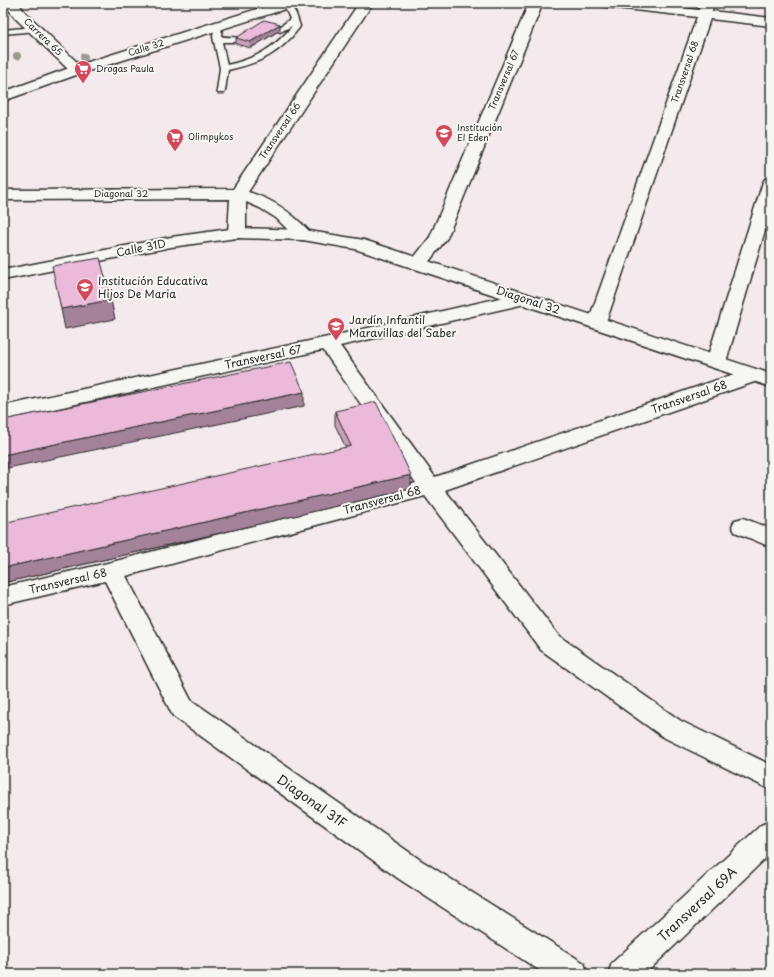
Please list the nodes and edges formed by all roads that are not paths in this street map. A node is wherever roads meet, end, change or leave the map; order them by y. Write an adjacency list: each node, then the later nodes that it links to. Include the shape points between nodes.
1 (11, 3): 9 (street, Carrera 65)
2 (366, 3): 19 (street, Transversal 66)
3 (536, 3): 24 (street, Transversal 67, via 438,238)
4 (606, 3): 6 (street)
5 (288, 4): 7 (lane); 11 (street, Calle 32)
6 (706, 8): 8 (street); 27 (street, Transversal 68)
7 (294, 20): 10 (lane); 14 (lane, via 296,26 288,38 271,53 254,61)
8 (771, 22)
9 (34, 29): 12 (lane); 15 (street, Carrera 65)
10 (280, 30)
11 (217, 31): 13 (lane, via 226,41); 14 (lane); 15 (street, Calle 32)
12 (3, 32)
13 (242, 40)
14 (224, 68): 16 (lane)
15 (77, 70): 17 (street, Calle 32)
16 (221, 91)
17 (3, 97)
18 (771, 182): 29 (street)
19 (238, 194): 20 (street, Diagonal 32); 21 (street); 23 (street, via 256,199 275,209)
20 (3, 195)
21 (237, 233): 22 (street, Calle 31D); 25 (street, Calle 31D, via 171,242)
22 (281, 233): 23 (street, Diagonal 32)
23 (303, 234): 24 (street, Diagonal 32, via 358,244)
24 (418, 264): 26 (street, Diagonal 32)
25 (3, 275)
26 (522, 298): 27 (street, Diagonal 32); 28 (street, Transversal 67)
27 (597, 322): 29 (street, Diagonal 32)
28 (328, 343): 31 (street, Transversal 67); 32 (street)
29 (716, 362): 30 (street, Diagonal 32)
30 (762, 378): 32 (street, Transversal 68)
31 (3, 413)
32 (430, 487): 35 (street, Transversal 68); 37 (street, via 550,643 672,729)
33 (743, 526): 34 (street)
34 (771, 539)
35 (112, 571): 36 (street, Transversal 68); 39 (street, Diagonal 31F, via 182,708 408,869)
36 (3, 596)
37 (771, 778)
38 (771, 834): 40 (street, Transversal 69A)
39 (573, 974)
40 (623, 974)

